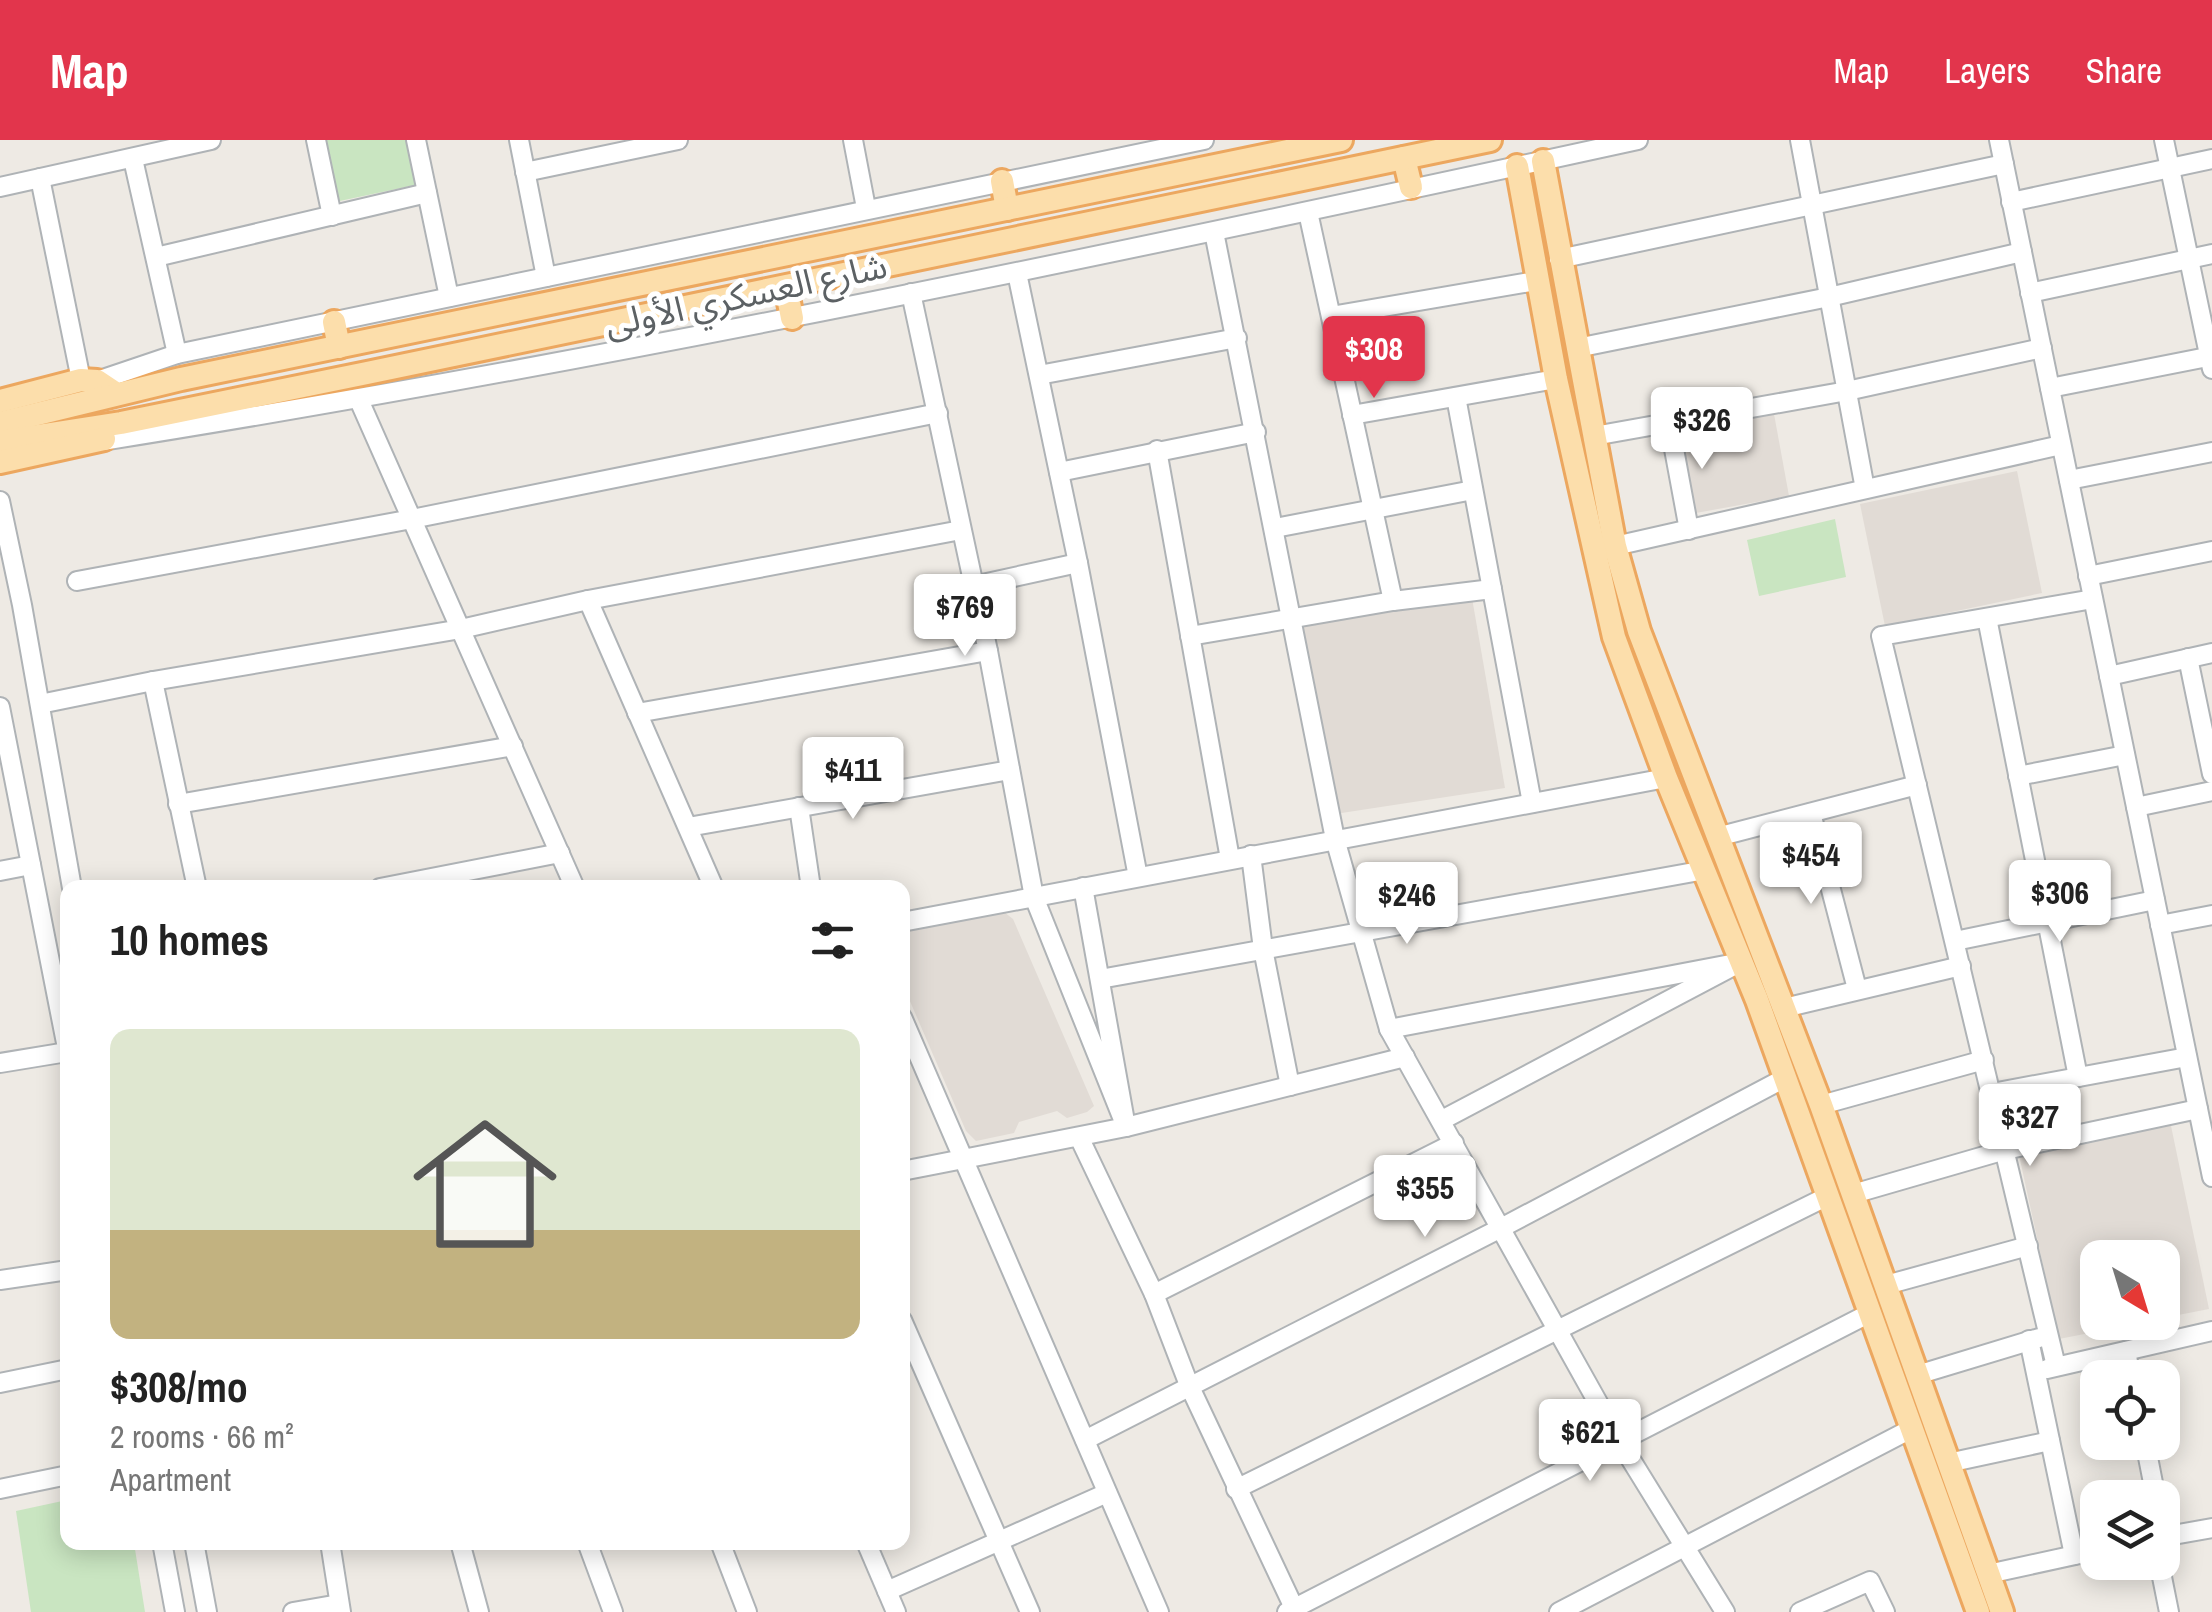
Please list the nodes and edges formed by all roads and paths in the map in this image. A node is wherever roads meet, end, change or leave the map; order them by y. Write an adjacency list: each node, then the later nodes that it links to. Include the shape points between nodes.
1 (211, 140): 16 (street)
2 (316, 140): 33 (street)
3 (416, 140): 27 (street)
4 (519, 140): 22 (street)
5 (678, 140): 22 (street)
6 (853, 140): 30 (street)
7 (1200, 140): 14 (street)
8 (1341, 140): 31 (main road, شارع العسكري الأولى)
9 (1490, 140): 15 (main road, شارع العسكري الأولى)
10 (1638, 140): 18 (street)
11 (1800, 140): 29 (street)
12 (1999, 140): 19 (street)
13 (2164, 140): 21 (street)
14 (1121, 148): 24 (street)
15 (1404, 158): 26 (main road); 44 (main road, شارع العسكري الأولى)
16 (133, 159): 23 (street); 39 (street)
17 (2212, 159): 21 (street)
18 (1543, 161): 20 (street); 36 (main road)
19 (2004, 164): 28 (street); 29 (street)
20 (1517, 166): 26 (street); 35 (main road)
21 (2170, 169): 28 (street); 40 (street)
22 (526, 172): 42 (street)
23 (40, 178): 25 (street); 60 (street)
24 (1002, 181): 30 (street); 31 (main road)
25 (0, 187)
26 (1411, 187): 32 (street)
27 (426, 193): 33 (street); 47 (street)
28 (2012, 202): 37 (street)
29 (1812, 204): 36 (street); 48 (street)
30 (866, 208): 42 (street)
31 (1007, 209): 53 (main road, شارع العسكري الأولى)
32 (1308, 212): 34 (street); 49 (street)
33 (332, 216): 39 (street)
34 (1214, 232): 41 (street); 52 (street)
35 (1529, 240): 36 (main road); 43 (main road)
36 (1558, 247): 54 (main road)
37 (2022, 252): 45 (street); 48 (street)
38 (2212, 254): 40 (street)
39 (156, 257): 56 (street)
40 (2190, 258): 45 (street); 57 (street)
41 (1016, 273): 46 (street); 58 (street)
42 (546, 276): 47 (street)
43 (1536, 281): 49 (street); 59 (main road)
44 (786, 287): 50 (main road); 68 (main road, شارع العسكري الأولى)
45 (2030, 292): 55 (street)
46 (910, 294): 50 (street); 66 (street)
47 (449, 297): 51 (street)
48 (1830, 297): 54 (street); 62 (street)
49 (1330, 316): 67 (street)
50 (792, 318): 64 (street)
51 (334, 322): 53 (main road); 56 (street)
52 (1237, 338): 58 (street); 71 (street)
53 (339, 347): 60 (main road, شارع العسكري الأولى)
54 (1577, 348): 72 (main road)
55 (2042, 348): 61 (street); 62 (street)
56 (177, 354): 60 (street)
57 (2211, 361): 61 (street)
58 (1039, 376): 79 (street)
59 (1556, 380): 63 (street); 117 (main road, via 1614,637)
60 (98, 385): 65 (main road); 70 (main road, شارع العسكري الأولى)
61 (2050, 388): 75 (street)
62 (1847, 391): 69 (street); 82 (street)
63 (1456, 397): 67 (street); 81 (street)
64 (359, 400): 73 (street); 85 (street)
65 (0, 401)
66 (938, 414): 85 (street); 87 (street)
67 (1352, 415): 84 (street)
68 (122, 422): 73 (main road); 74 (main road, شارع العسكري الأولى)
69 (1669, 422): 72 (street); 88 (street)
70 (0, 423)
71 (1256, 432): 76 (street); 86 (street)
72 (1594, 436): 89 (main road)
73 (102, 440): 78 (main road)
74 (0, 442)
75 (2062, 445): 80 (street); 82 (street)
76 (1157, 450): 79 (street); 102 (street)
77 (2212, 452): 80 (street)
78 (0, 462)
79 (1059, 472): 91 (street)
80 (2069, 480): 92 (street)
81 (1473, 490): 84 (street); 95 (street)
82 (1865, 490): 88 (street)
83 (0, 500): 108 (street)
84 (1373, 509): 86 (street); 98 (street)
85 (412, 519): 93 (street); 101 (street)
86 (1276, 528): 100 (street)
87 (961, 530): 94 (street); 97 (street)
88 (1689, 530): 89 (street)
89 (1615, 546): 126 (main road, via 1639,631)
90 (2212, 551): 92 (street)
91 (1078, 563): 94 (street); 134 (street)
92 (2088, 576): 96 (street)
93 (77, 581)
94 (973, 586): 103 (street)
95 (1492, 590): 98 (street); 120 (street)
96 (2093, 599): 99 (street); 106 (street)
97 (588, 600): 101 (street); 110 (street)
98 (1394, 601): 100 (street)
99 (1987, 618): 116 (street); 118 (street, via 1881,636)
100 (1294, 621): 102 (street); 127 (street)
101 (461, 629): 107 (street); 111 (street)
102 (1190, 636): 130 (street)
103 (988, 651): 110 (street); 113 (street)
104 (2212, 653): 105 (street)
105 (2188, 658): 106 (street); 115 (street)
106 (2109, 676): 112 (street)
107 (152, 681): 108 (street); 121 (street)
108 (40, 704): 135 (street)
109 (0, 707): 114 (street)
110 (637, 713): 125 (street)
111 (512, 746): 121 (street); 128 (street)
112 (2125, 756): 116 (street); 122 (street)
113 (1010, 770): 123 (street); 142 (street)
114 (6, 771): 131 (street)
115 (2212, 774)
116 (2018, 776): 146 (street)
117 (1666, 778): 120 (street); 132 (main road)
118 (1917, 785): 124 (street); 149 (street)
119 (2212, 791): 122 (street)
120 (1532, 803): 127 (street)
121 (178, 804): 136 (street)
122 (2136, 807): 143 (street)
123 (800, 808): 125 (street); 140 (street)
124 (1811, 813): 126 (street); 154 (street)
125 (688, 827): 139 (street)
126 (1717, 837): 155 (main road)
127 (1335, 838): 129 (street); 148 (street)
128 (560, 853): 137 (street); 138 (street)
129 (1250, 855): 130 (street); 150 (street)
130 (1230, 859): 134 (street)
131 (31, 866): 133 (street); 156 (street)
132 (1705, 870): 148 (street); 151 (main road)
133 (0, 871)
134 (1138, 877): 141 (street)
135 (71, 880)
136 (194, 880)
137 (421, 880)
138 (572, 880)
139 (711, 880)
140 (810, 880)
141 (1083, 887): 142 (street); 153 (street)
142 (1034, 897): 145 (street); 171 (street)
143 (2155, 900): 146 (street); 147 (street)
144 (2212, 915): 147 (street)
145 (910, 920)
146 (2047, 924): 149 (street); 165 (street)
147 (2160, 925): 161 (street)
148 (1362, 931): 150 (street); 157 (street)
149 (1954, 941): 152 (street)
150 (1264, 950): 153 (street); 166 (street)
151 (1741, 962): 157 (street); 164 (main road); 170 (street)
152 (1961, 966): 154 (street); 162 (street)
153 (1100, 980): 171 (street)
154 (1857, 990): 155 (street)
155 (1784, 1008): 169 (main road)
156 (60, 1012)
157 (1390, 1030): 160 (street)
158 (910, 1035): 175 (street)
159 (60, 1053): 163 (street)
160 (1405, 1057): 166 (street); 170 (street)
161 (2188, 1057): 165 (street); 168 (street)
162 (1984, 1060): 167 (street); 169 (street)
163 (0, 1063)
164 (1785, 1078): 179 (main road); 180 (street)
165 (2078, 1078): 167 (street)
166 (1290, 1086): 171 (street)
167 (1992, 1093): 174 (street)
168 (2202, 1102): 174 (street); 177 (street)
169 (1820, 1105): 178 (main road)
170 (1442, 1120): 173 (street)
171 (1126, 1127): 172 (street)
172 (1079, 1137): 175 (street); 185 (street)
173 (1454, 1143): 180 (street); 185 (street)
174 (2005, 1150): 178 (street); 181 (street)
175 (964, 1160): 176 (street); 201 (street)
176 (910, 1170)
177 (2212, 1177)
178 (1853, 1194): 184 (main road)
179 (1828, 1196): 186 (main road); 188 (street)
180 (1501, 1228): 188 (street); 199 (street)
181 (2028, 1246): 184 (street); 189 (street)
182 (60, 1271): 183 (street)
183 (1, 1276)
184 (1886, 1285): 197 (main road)
185 (1154, 1294): 199 (street)
186 (1870, 1313): 197 (main road); 203 (street)
187 (2212, 1331): 192 (street)
188 (1558, 1332): 203 (street); 207 (street)
189 (2049, 1336): 191 (street); 194 (street)
190 (910, 1338): 211 (street)
191 (2030, 1340): 196 (street); 197 (street)
192 (2126, 1350): 193 (street); 194 (street)
193 (2128, 1360)
194 (2056, 1366): 196 (street)
195 (60, 1370): 198 (street)
196 (2036, 1371): 202 (street)
197 (1906, 1379): 200 (main road); 204 (main road)
198 (0, 1383)
199 (1189, 1385): 201 (street); 207 (street)
200 (1911, 1429): 212 (street); 240 (main road)
201 (1084, 1440): 208 (street)
202 (2050, 1441): 204 (street); 221 (street)
203 (1620, 1442): 212 (street); 226 (street)
204 (1948, 1464): 222 (main road)
205 (60, 1478): 206 (street)
206 (0, 1489)
207 (1236, 1489): 226 (street)
208 (1107, 1493): 211 (street); 235 (street)
209 (2212, 1528): 210 (street)
210 (2180, 1533)
211 (999, 1541): 224 (street); 234 (street)
212 (1685, 1547): 236 (street); 237 (street)
213 (163, 1550): 227 (street)
214 (195, 1550): 228 (street)
215 (331, 1550): 225 (street)
216 (462, 1550): 230 (street)
217 (589, 1550): 231 (street)
218 (723, 1550): 232 (street)
219 (870, 1550): 224 (street)
220 (2080, 1554): 221 (street)
221 (2074, 1555): 222 (street)
222 (1988, 1574): 241 (main road)
223 (2163, 1580): 242 (street)
224 (887, 1590): 233 (street)
225 (340, 1608): 229 (street)
226 (1292, 1611)
227 (175, 1612)
228 (207, 1612)
229 (293, 1612)
230 (479, 1612)
231 (613, 1612)
232 (747, 1612)
233 (896, 1612)
234 (1030, 1612)
235 (1159, 1612)
236 (1559, 1612)
237 (1725, 1612)
238 (1800, 1612): 239 (street, via 1870,1580)
239 (1885, 1612)
240 (1978, 1612)
241 (2002, 1612)
242 (2169, 1612)

